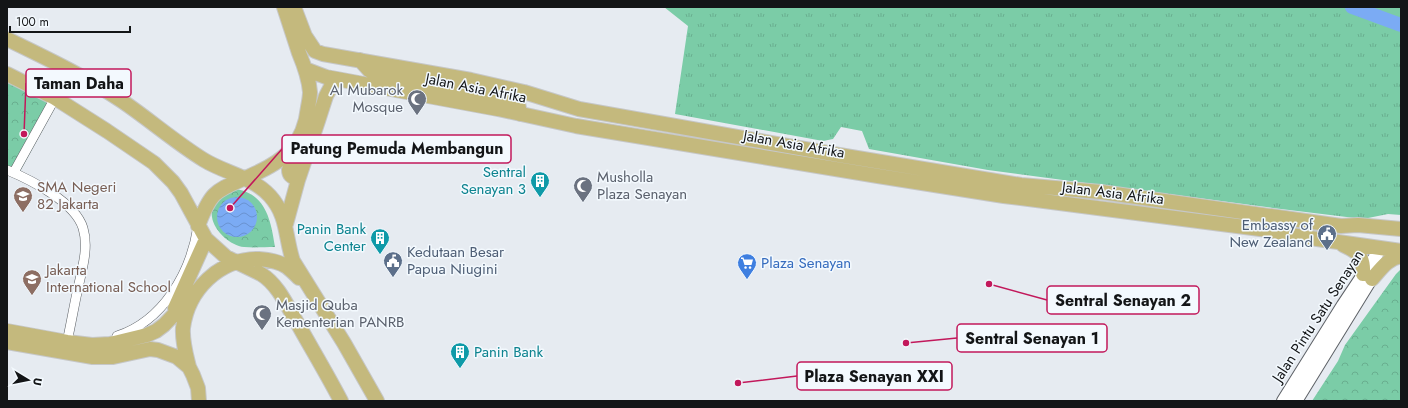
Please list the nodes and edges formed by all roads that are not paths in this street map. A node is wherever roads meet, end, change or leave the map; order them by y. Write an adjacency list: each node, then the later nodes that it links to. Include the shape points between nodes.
1 (284, 7): 5 (main road)
2 (294, 7): 4 (main road, Jalan Asia Afrika, via 305,36 315,51)
3 (7, 39): 15 (main road, via 97,86 204,160)
4 (360, 60): 11 (main road, via 377,75 515,100 518,102); 13 (main road, Jalan Asia Afrika, via 471,80 579,108)
5 (305, 69): 7 (main road, Jalan Asia Afrika); 8 (main road)
6 (7, 74): 10 (main road)
7 (335, 79): 9 (main road); 11 (main road, Jalan Asia Afrika)
8 (310, 92): 9 (main road, via 319,91); 12 (main road, via 308,113)
9 (326, 96): 16 (main road)
10 (55, 98): 14 (street); 19 (main road, via 161,169 181,193)
11 (520, 114): 13 (main road, Jalan Asia Afrika, via 576,126)
12 (298, 141): 15 (main road, via 277,163); 16 (main road, via 289,174)
13 (853, 165): 17 (main road, Jalan Asia Afrika, via 1101,192); 21 (main road, Jalan Asia Afrika, via 1004,196)
14 (10, 171): 35 (street, via 66,203 76,214 83,228 86,250)
15 (245, 178): 18 (main road, via 270,196); 19 (main road, via 214,193)
16 (298, 180): 18 (main road)
17 (1270, 216): 20 (main road, Jalan Asia Afrika); 21 (main road, via 1274,224)
18 (286, 224): 30 (main road, via 293,261)
19 (198, 226): 24 (main road); 35 (street, via 195,246 186,266 172,294 158,312 129,332 115,337)
20 (1341, 226): 22 (main road, Jalan Asia Afrika, via 1358,225); 26 (main road, via 1378,236)
21 (1268, 230): 25 (main road, Jalan Asia Afrika)
22 (1401, 230)
23 (1401, 236): 26 (main road)
24 (206, 240): 28 (main road, via 222,255); 32 (main road)
25 (1332, 241): 26 (main road, Jalan Asia Afrika); 29 (main road, via 1357,253)
26 (1389, 248): 29 (main road, Jalan Pintu Satu Senayan)
27 (1401, 256): 29 (main road)
28 (239, 262): 30 (main road, via 271,260 287,267); 31 (main road, via 220,269); 39 (main road, via 266,277 275,286)
29 (1368, 277): 41 (main road, Jalan Pintu Satu Senayan); 42 (main road, Jalan Pintu Satu Senayan)
30 (310, 289): 40 (main road)
31 (195, 294): 32 (main road); 37 (main road, via 183,329)
32 (171, 318): 35 (main road, via 147,335 110,344 92,344)
33 (7, 325): 35 (street)
34 (7, 331): 35 (main road)
35 (68, 339)
36 (7, 342): 37 (main road, via 93,357 154,349 174,355)
37 (189, 368): 38 (main road, via 198,388)
38 (199, 401)
39 (341, 401)
40 (377, 401)
41 (1283, 401)
42 (1296, 401)

